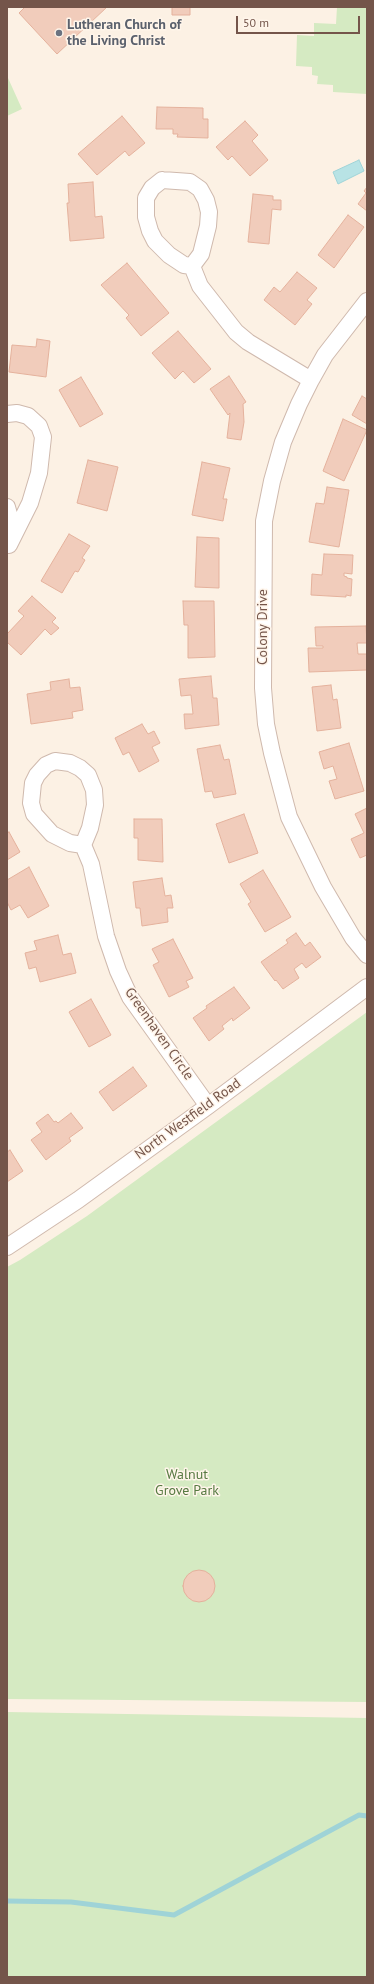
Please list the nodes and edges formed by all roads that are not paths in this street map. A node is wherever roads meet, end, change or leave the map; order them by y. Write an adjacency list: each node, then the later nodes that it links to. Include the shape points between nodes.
1 (192, 266): 1 (street, via 201,254 208,226 209,212 206,200 200,189 190,182 162,180 152,188 146,198 146,218 150,232 169,255); 3 (street, via 200,286 236,332)
2 (367, 301): 3 (street, Colony Drive, via 325,355)
3 (311, 380): 8 (street, Colony Drive, via 283,442 264,521 263,688 266,724 289,817 300,843 353,938)
4 (7, 414): 6 (street, via 28,416 39,426 43,443 39,473 30,503)
5 (7, 507): 6 (street, via 10,518)
6 (8, 546)
7 (83, 845): 7 (street, via 95,805 94,790 88,775 80,768 70,763 55,761 46,766 33,783 31,803 34,814 52,834 70,844); 10 (street, Greenhaven Circle, via 91,864 106,936 130,997)
8 (367, 955)
9 (367, 987): 10 (street, North Westfield Road)
10 (208, 1106): 11 (street, North Westfield Road, via 78,1200)
11 (7, 1247)

